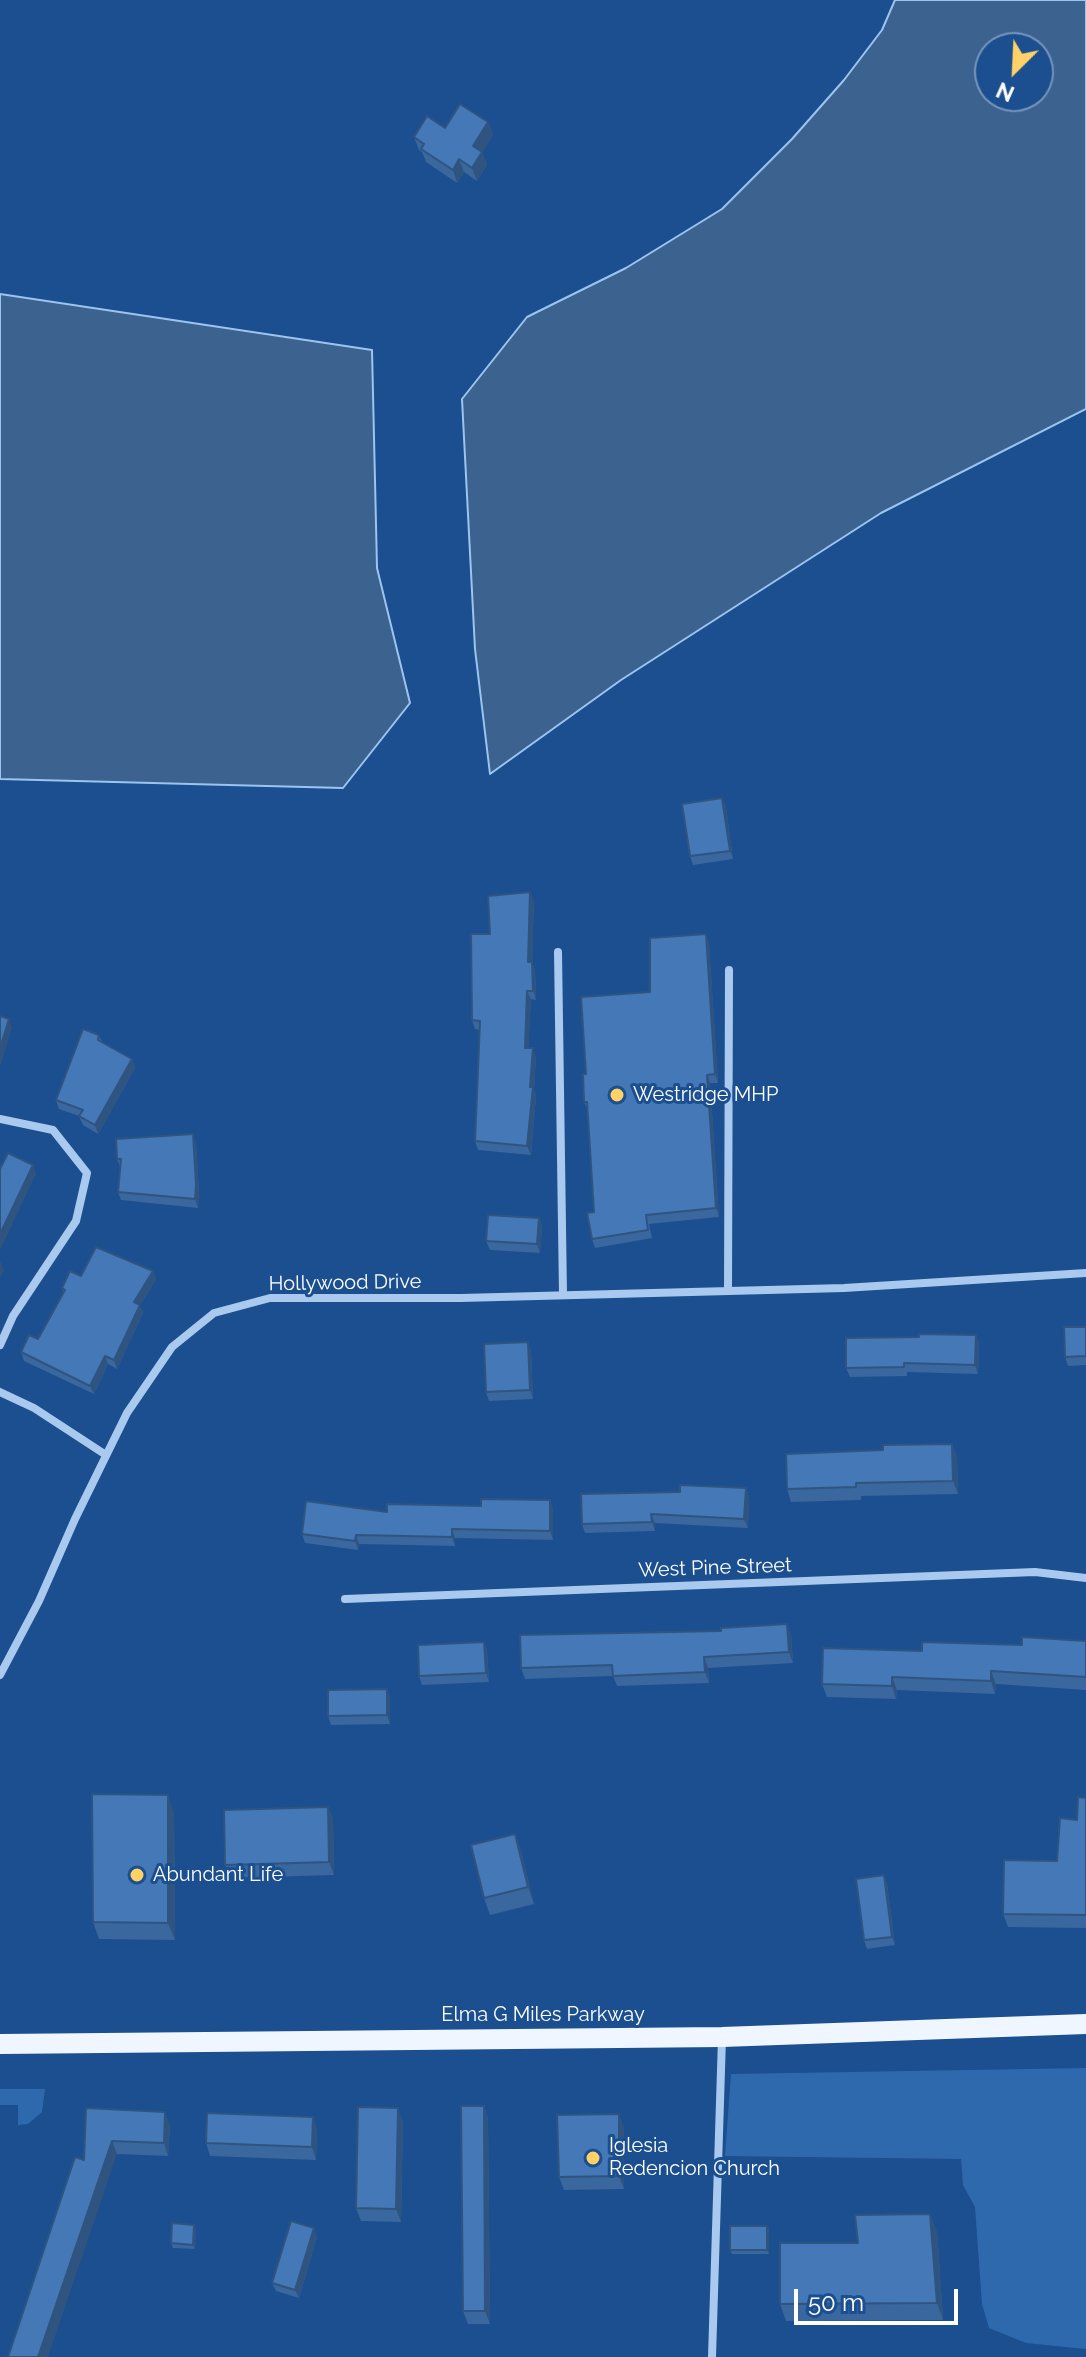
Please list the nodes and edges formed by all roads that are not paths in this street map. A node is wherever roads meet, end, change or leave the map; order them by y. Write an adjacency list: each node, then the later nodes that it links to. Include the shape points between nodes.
1 (558, 952): 6 (street)
2 (729, 970): 5 (street)
3 (0, 1119): 7 (street, via 53,1130 87,1173 76,1221 13,1316)
4 (1086, 1273): 5 (street, Hollywood Drive)
5 (728, 1291): 6 (street, Hollywood Drive)
6 (563, 1295): 9 (street, Hollywood Drive, via 270,1298 214,1313 172,1347)
7 (0, 1345)
8 (0, 1392): 9 (street)
9 (106, 1455): 12 (street, Hollywood Drive)
10 (1086, 1578): 11 (street, West Pine Street, via 1035,1572)
11 (345, 1599)
12 (0, 1675)
13 (1086, 2024): 14 (main road, Elma G Miles Parkway)
14 (722, 2037): 15 (main road, Elma G Miles Parkway); 16 (street)
15 (0, 2044)
16 (712, 2357)

